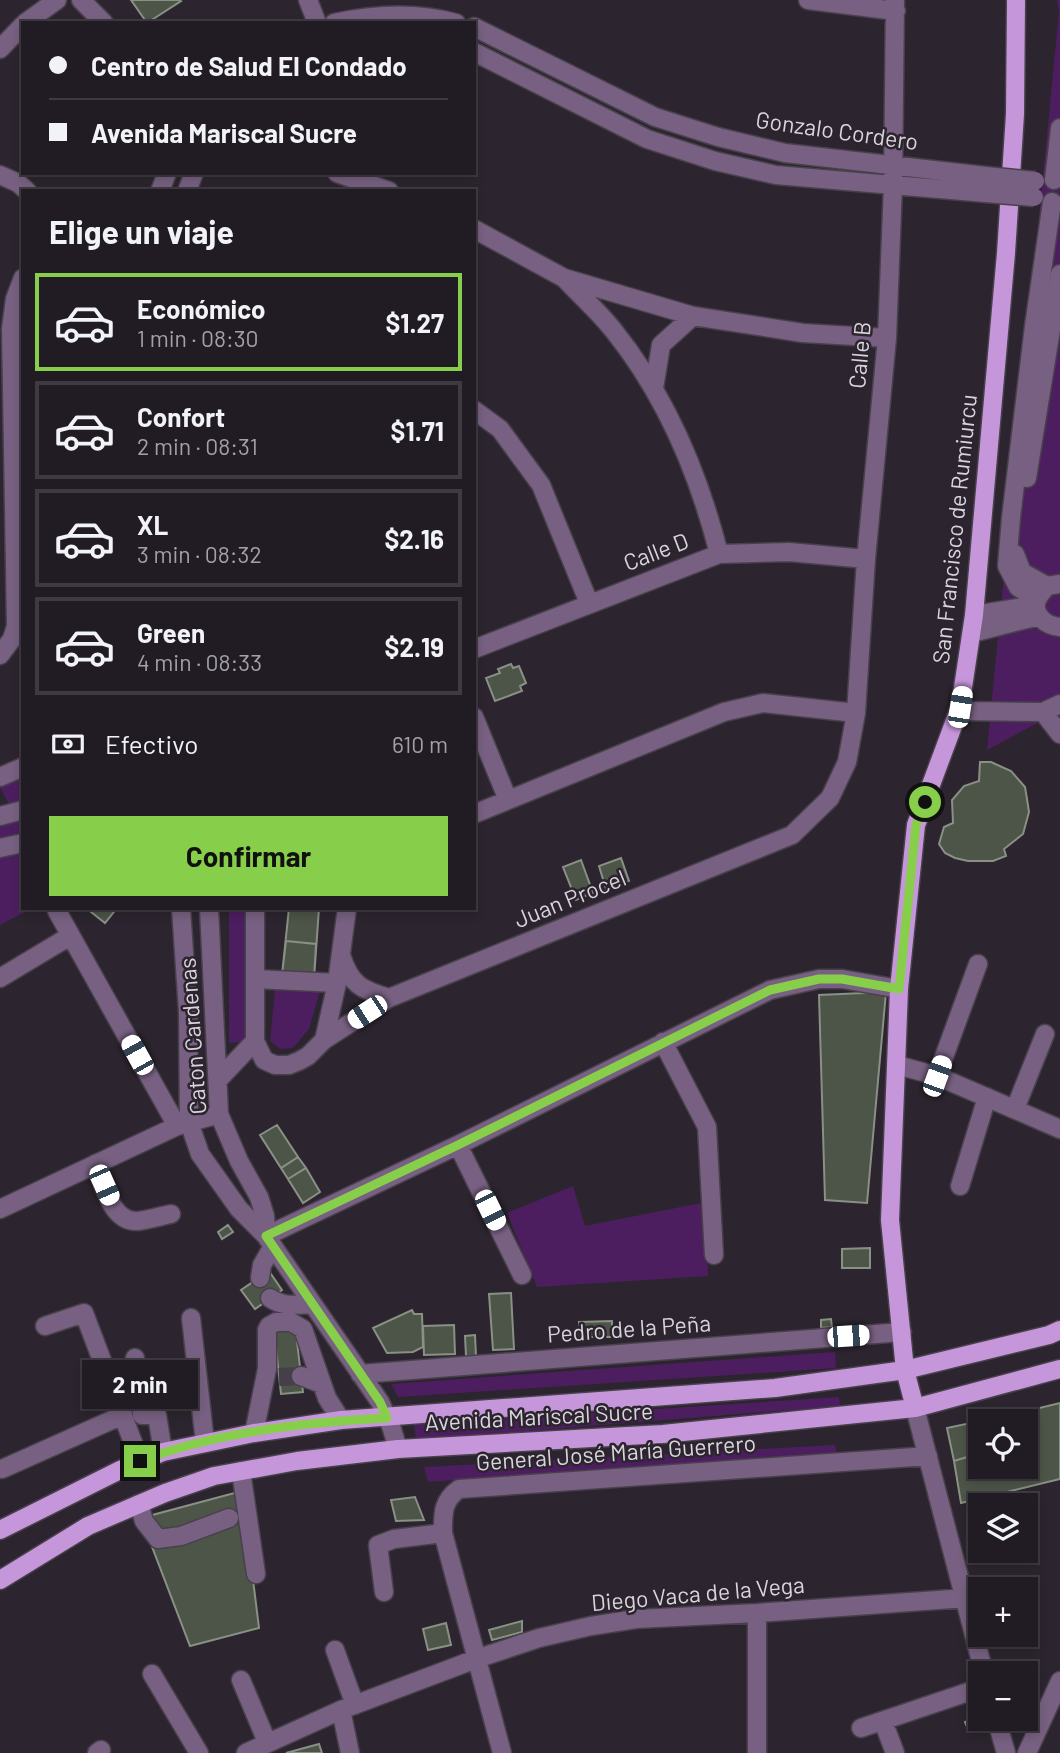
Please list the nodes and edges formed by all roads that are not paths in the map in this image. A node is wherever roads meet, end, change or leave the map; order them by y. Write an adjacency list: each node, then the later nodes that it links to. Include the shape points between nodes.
1 (57, 0): 7 (street)
2 (81, 0): 8 (street)
3 (308, 0): 9 (street)
4 (808, 0): 6 (street)
5 (1016, 0): 38 (main road, San Francisco de Rumiurcu, via 1015,114 1006,253)
6 (896, 5): 17 (street, Calle B)
7 (28, 21)
8 (102, 21)
9 (316, 21)
10 (343, 21): 11 (street, via 400,15)
11 (449, 21)
12 (21, 27): 14 (street)
13 (476, 28): 17 (street, Gonzalo Cordero, via 655,117 785,153)
14 (0, 49)
15 (476, 53): 21 (street, Gonzalo Cordero, via 647,139 715,161 776,175)
16 (1060, 128): 24 (street)
17 (893, 164): 20 (street, Gonzalo Cordero); 21 (street, Calle B)
18 (0, 175): 22 (street)
19 (343, 175): 23 (street)
20 (986, 184): 21 (street, Gonzalo Cordero); 24 (street, Gonzalo Cordero, bridge)
21 (893, 185): 31 (street, Calle B)
22 (25, 189)
23 (382, 189)
24 (1049, 191): 30 (street)
25 (476, 230): 27 (street)
26 (1060, 274): 30 (street)
27 (564, 278): 29 (street); 32 (street, via 614,331)
28 (21, 283): 41 (street, via 11,330 16,626)
29 (693, 316): 31 (street, via 803,333); 32 (street, via 661,345)
30 (1043, 327): 36 (street, via 1007,566 1018,587)
31 (887, 338): 35 (street, Calle B)
32 (654, 388): 34 (street, via 707,506)
33 (476, 411): 37 (street, via 500,429 541,485)
34 (719, 554): 35 (street, Calle D, via 789,552); 37 (street, Calle D)
35 (866, 559): 45 (street, Calle B)
36 (1044, 598): 38 (street); 39 (street, via 1044,623)
37 (589, 603): 40 (street, Calle D)
38 (973, 624): 43 (main road, San Francisco de Rumiurcu)
39 (1060, 627)
40 (476, 648)
41 (0, 654)
42 (1060, 704): 44 (street)
43 (959, 711): 44 (street); 69 (main road, San Francisco de Rumiurcu, via 916,825)
44 (1043, 712): 47 (street)
45 (856, 713): 50 (street, via 763,703 724,712); 70 (street, Juan Procel, via 847,762 830,798 792,835)
46 (476, 722): 50 (street)
47 (1060, 734)
48 (21, 767): 49 (street)
49 (0, 777)
50 (508, 800): 52 (street)
51 (21, 811): 53 (street)
52 (476, 813)
53 (0, 816)
54 (21, 843): 55 (street)
55 (0, 848)
56 (180, 910): 62 (street, Caton Cardenas)
57 (209, 910): 61 (street, Caton Cardenas)
58 (255, 910): 67 (street)
59 (347, 910): 64 (street)
60 (57, 911): 63 (street, Caton Cardenas)
61 (210, 933): 62 (street); 71 (street, Caton Cardenas)
62 (183, 935): 72 (street, Caton Cardenas)
63 (70, 936): 66 (street); 83 (street, Caton Cardenas)
64 (341, 955): 68 (street); 70 (street, via 347,975 358,986)
65 (978, 964): 78 (street)
66 (0, 978)
67 (255, 979): 68 (street); 75 (street)
68 (337, 983): 74 (street)
69 (899, 989): 76 (street, via 842,979 770,990); 77 (main road, San Francisco de Rumiurcu)
70 (389, 998): 74 (street, Juan Procel)
71 (214, 1011): 72 (street); 79 (street, Caton Cardenas)
72 (188, 1012): 83 (street, Caton Cardenas)
73 (1045, 1034): 81 (street)
74 (324, 1040): 75 (street, Juan Procel, via 308,1056 289,1065 264,1060)
75 (255, 1041): 79 (street)
76 (663, 1042): 85 (street); 91 (street, via 707,1128)
77 (897, 1065): 78 (street); 99 (main road, San Francisco de Rumiurcu, via 890,1220)
78 (937, 1076): 80 (street)
79 (218, 1080): 82 (street, Caton Cardenas)
80 (987, 1097): 81 (street); 87 (street)
81 (1015, 1109): 84 (street)
82 (219, 1114): 83 (street); 90 (street, Caton Cardenas, via 259,1197)
83 (183, 1124): 86 (street); 90 (street, Caton Cardenas, via 239,1209)
84 (1060, 1129)
85 (458, 1145): 90 (street); 92 (street)
86 (95, 1164): 88 (street); 89 (street, via 123,1219)
87 (960, 1186)
88 (0, 1209)
89 (171, 1214)
90 (269, 1241): 93 (street); 95 (street, Caton Cardenas)
91 (714, 1255)
92 (522, 1275)
93 (260, 1278)
94 (270, 1298): 95 (street, via 287,1305)
95 (312, 1304): 103 (street, Caton Cardenas)
96 (191, 1318): 111 (street)
97 (45, 1326): 107 (street, via 84,1313)
98 (1060, 1330): 102 (main road, Avenida Mariscal Sucre)
99 (902, 1332): 102 (main road, San Francisco de Rumiurcu); 103 (street, Pedro de la Peña)
100 (135, 1358): 113 (street, via 142,1416 157,1415)
101 (1060, 1369): 106 (main road, Avenida Mariscal Sucre)
102 (905, 1370): 106 (main road, San Francisco de Rumiurcu); 108 (main road, Avenida Mariscal Sucre, via 775,1388)
103 (360, 1374): 108 (street, Caton Cardenas)
104 (301, 1376): 105 (street)
105 (322, 1384): 109 (street); 110 (street, via 303,1329 292,1322 271,1324 267,1330 272,1381)
106 (915, 1408): 112 (main road, Avenida Mariscal Sucre, via 663,1434); 114 (street, San Francisco de Rumiurcu)
107 (123, 1416): 115 (street); 116 (street)
108 (387, 1418): 109 (main road, Avenida Mariscal Sucre); 112 (street, Caton Cardenas)
109 (341, 1420): 110 (main road, Avenida Mariscal Sucre)
110 (254, 1433): 111 (main road, Avenida Mariscal Sucre)
111 (205, 1443): 113 (main road, Avenida Mariscal Sucre)
112 (398, 1449): 117 (main road, Avenida Mariscal Sucre)
113 (163, 1452): 115 (main road, Avenida Mariscal Sucre)
114 (928, 1456): 121 (street, General José María Guerrero, via 469,1487 459,1489 444,1505); 125 (street, San Francisco de Rumiurcu)
115 (140, 1461): 120 (main road, Avenida Mariscal Sucre)
116 (2, 1469)
117 (242, 1471): 118 (main road, Avenida Mariscal Sucre, via 214,1476); 122 (street)
118 (139, 1504): 119 (street, via 144,1521 158,1539 181,1536); 123 (main road, Avenida Mariscal Sucre, via 88,1526)
119 (229, 1517)
120 (0, 1530)
121 (443, 1533): 124 (street, via 379,1545); 128 (street, General José María Guerrero)
122 (256, 1574)
123 (0, 1580)
124 (384, 1592)
125 (967, 1598): 126 (street, Diego Vaca de la Vega); 129 (street, San Francisco de Rumiurcu)
126 (757, 1613): 128 (street, Diego Vaca de la Vega, via 602,1624 539,1637); 143 (street)
127 (335, 1650): 134 (street)
128 (476, 1659): 134 (street, Diego Vaca de la Vega); 142 (street, General José María Guerrero)
129 (981, 1661)
130 (152, 1674): 139 (street)
131 (241, 1680): 138 (street)
132 (1060, 1681): 146 (street)
133 (968, 1692): 135 (street)
134 (348, 1707): 138 (street, Diego Vaca de la Vega); 141 (street)
135 (883, 1721): 136 (street); 144 (street)
136 (861, 1728)
137 (1000, 1731): 145 (street)
138 (267, 1742): 140 (street, Diego Vaca de la Vega)
139 (199, 1753)
140 (246, 1753)
141 (350, 1753)
142 (502, 1753)
143 (757, 1753)
144 (895, 1753)
145 (1006, 1753)
146 (1027, 1753)

